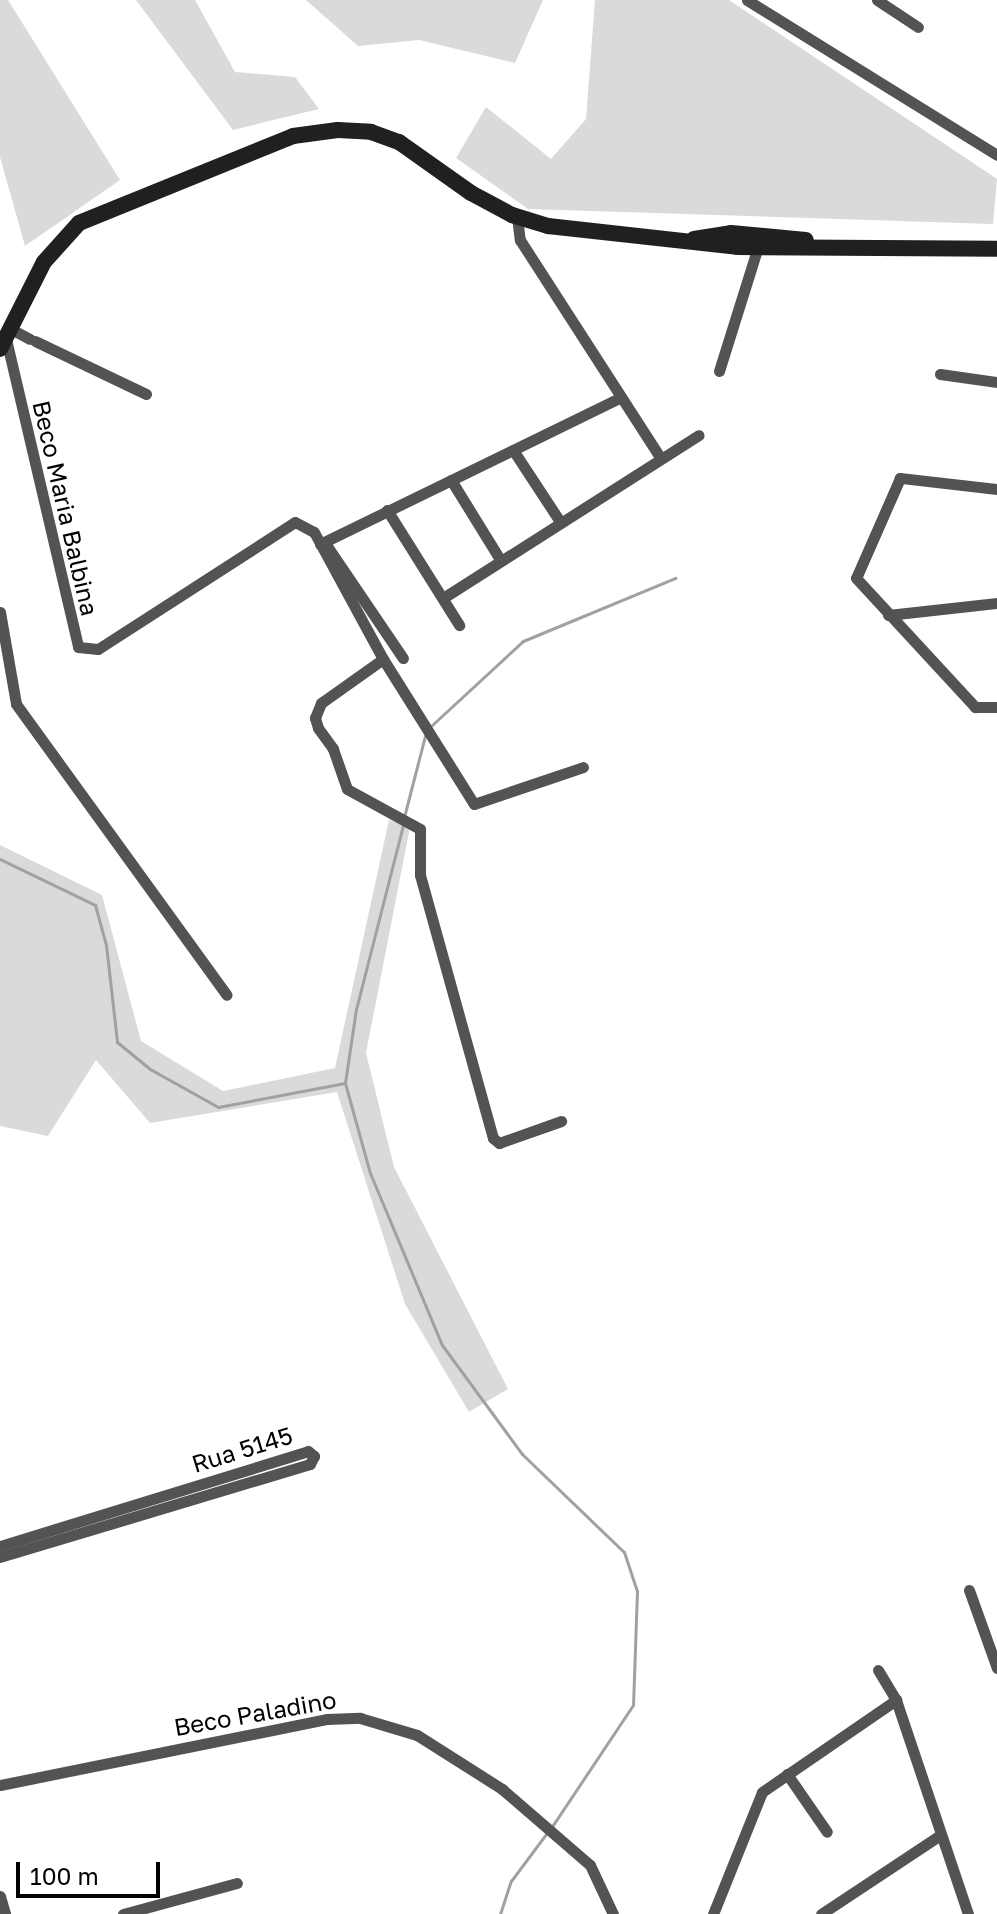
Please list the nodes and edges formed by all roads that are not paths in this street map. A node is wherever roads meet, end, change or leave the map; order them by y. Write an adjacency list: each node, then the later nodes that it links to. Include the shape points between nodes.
1 (747, 0): 4 (street)
2 (877, 0): 3 (street)
3 (918, 27)
4 (997, 155)
5 (517, 217): 6 (main road, via 548,226); 8 (main road, via 471,193 399,142 371,132 293,136 79,223 44,262); 13 (street, via 520,240)
6 (759, 241): 7 (main road); 9 (street)
7 (997, 249)
8 (5, 339): 12 (street, via 33,340); 21 (street, Beco Maria Balbina, via 74,643 83,651 98,649 288,523 309,527)
9 (719, 371)
10 (940, 374): 11 (street)
11 (997, 382)
12 (146, 394)
13 (621, 397): 15 (street); 16 (street)
14 (699, 435): 16 (street)
15 (513, 450): 17 (street); 20 (street)
16 (661, 459): 20 (street)
17 (451, 480): 19 (street); 22 (street)
18 (997, 489): 26 (street, via 908,477 895,482 856,578)
19 (387, 510): 21 (street); 23 (street)
20 (561, 523): 22 (street)
21 (322, 542): 28 (street); 29 (street, Beco Maria Balbina)
22 (501, 561): 23 (street)
23 (443, 598): 27 (street)
24 (997, 603): 26 (street)
25 (0, 612): 32 (street, via 16,704)
26 (888, 615): 30 (street, via 975,707)
27 (459, 625)
28 (403, 658)
29 (383, 659): 31 (street, Beco Maria Balbina, via 474,804); 33 (street, via 321,703 315,718 318,728 333,749 347,789 420,829 420,875 493,1138 499,1143)
30 (997, 707)
31 (583, 767)
32 (227, 995)
33 (561, 1121)
34 (157, 1504): 34 (street, Rua 5145, via 310,1464 314,1456 308,1451); 35 (street, Rua 5145)
35 (64, 1532): 36 (street, Rua 5145); 37 (street, Rua 5145)
36 (0, 1546)
37 (0, 1557)
38 (969, 1590): 39 (street)
39 (997, 1668)
40 (878, 1670): 41 (street)
41 (896, 1700): 42 (street); 45 (street)
42 (787, 1774): 44 (street); 51 (street, via 762,1792)
43 (0, 1785): 50 (street, Beco Paladino, via 327,1719 360,1718 417,1735 502,1789 590,1865)
44 (827, 1832)
45 (939, 1836): 52 (street); 53 (street)
46 (237, 1883): 49 (street)
47 (0, 1896): 48 (street)
48 (5, 1914)
49 (123, 1914)
50 (613, 1914)
51 (713, 1914)
52 (821, 1914)
53 (968, 1914)

